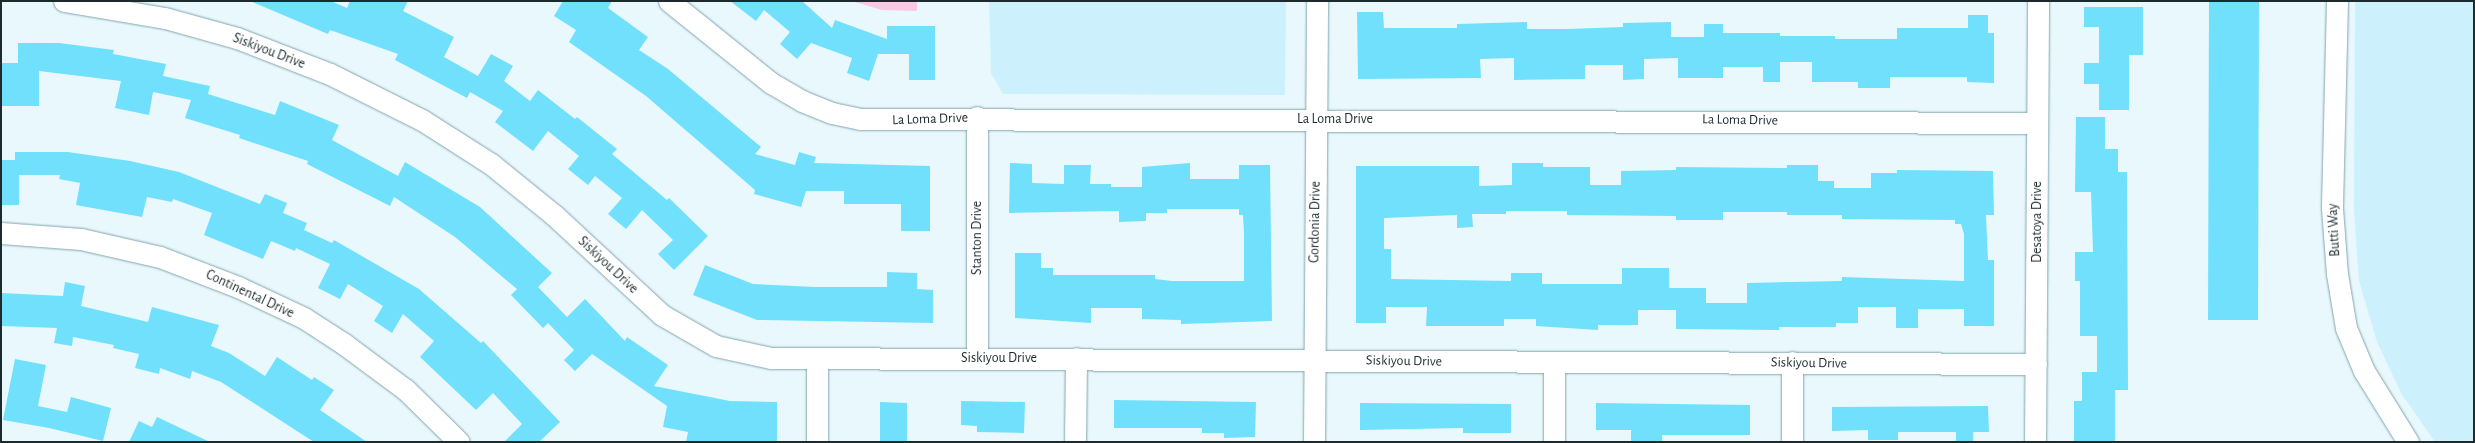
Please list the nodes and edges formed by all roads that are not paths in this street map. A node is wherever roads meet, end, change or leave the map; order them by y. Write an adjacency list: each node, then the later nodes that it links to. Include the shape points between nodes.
1 (64, 1): 6 (street, Siskiyou Drive)
2 (669, 1): 7 (street, La Loma Drive, via 771,83 832,113 884,120)
3 (1317, 1): 8 (street, Gordonia Drive)
4 (2038, 1): 9 (street, Desatoya Drive)
5 (2336, 1): 25 (street, Butti Way, via 2332,208 2337,274 2346,328 2364,371)
6 (120, 6): 11 (street, Siskiyou Drive, via 237,38 330,74 422,120 491,164 554,215 662,314 688,332 716,346 739,352 771,358)
7 (978, 117): 8 (street, La Loma Drive); 12 (street, Stanton Drive)
8 (1316, 119): 9 (street, La Loma Drive); 14 (street, Gordonia Drive)
9 (2037, 123): 17 (street, Desatoya Drive)
10 (1, 233): 18 (street, Continental Drive, via 41,234 160,257 238,287 304,318 344,344 406,390)
11 (817, 358): 12 (street, Siskiyou Drive); 19 (street)
12 (978, 358): 13 (street, Siskiyou Drive)
13 (1076, 358): 14 (street, Siskiyou Drive); 20 (street)
14 (1315, 360): 15 (street, Siskiyou Drive); 21 (street, Gordonia Drive)
15 (1554, 362): 16 (street, Siskiyou Drive); 22 (street)
16 (1792, 362): 17 (street, Siskiyou Drive); 23 (street)
17 (2036, 364): 24 (street, Desatoya Drive)
18 (459, 442)
19 (817, 442)
20 (1075, 442)
21 (1314, 442)
22 (1554, 442)
23 (1792, 442)
24 (2035, 442)
25 (2408, 442)

